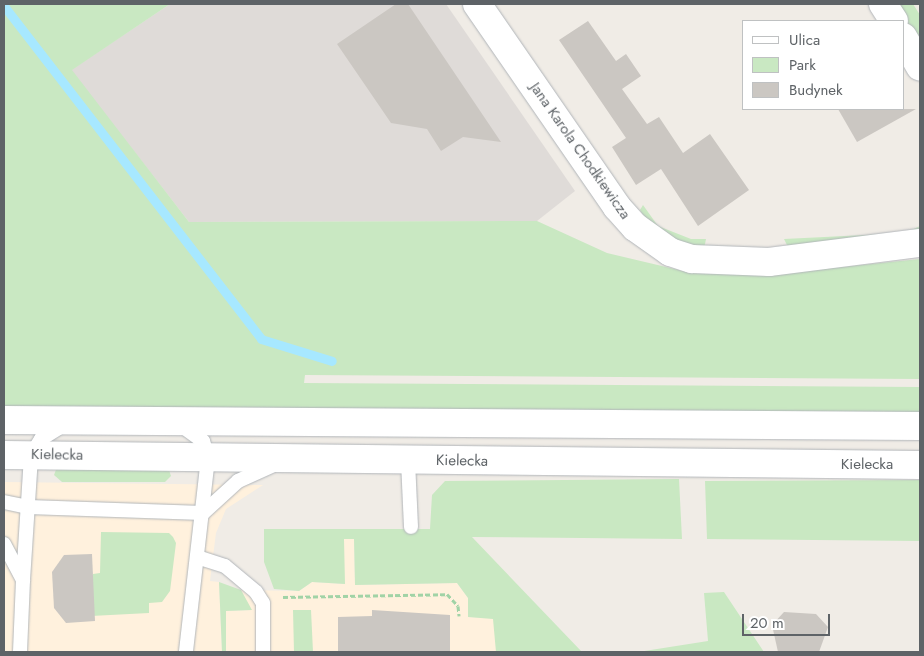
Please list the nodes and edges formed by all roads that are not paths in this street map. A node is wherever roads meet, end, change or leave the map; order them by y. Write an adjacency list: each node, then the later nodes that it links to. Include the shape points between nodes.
1 (477, 4): 6 (main road, Jana Karola Chodkiewicza, via 616,207 634,227 670,252 692,259 769,262)
2 (884, 4): 3 (main road)
3 (893, 20)
4 (904, 39): 5 (main road)
5 (920, 67)
6 (920, 243)
7 (4, 420): 8 (main road)
8 (90, 420): 9 (main road); 12 (lane, via 55,429)
9 (166, 421): 10 (main road); 13 (lane, via 196,434)
10 (920, 426)
11 (4, 455): 12 (main road, Kielecka)
12 (31, 455): 13 (main road, Kielecka); 18 (lane)
13 (208, 458): 14 (main road, Kielecka); 19 (lane)
14 (296, 460): 15 (main road, Kielecka); 19 (lane, via 252,473)
15 (408, 461): 16 (main road, Kielecka); 20 (lane)
16 (920, 465)
17 (4, 502): 18 (lane)
18 (28, 507): 19 (lane); 23 (lane)
19 (203, 513): 22 (lane)
20 (411, 527)
21 (4, 544): 23 (lane)
22 (197, 557): 25 (lane); 26 (lane, via 224,566 242,578 263,603)
23 (24, 580): 24 (lane)
24 (20, 652)
25 (186, 652)
26 (263, 652)

